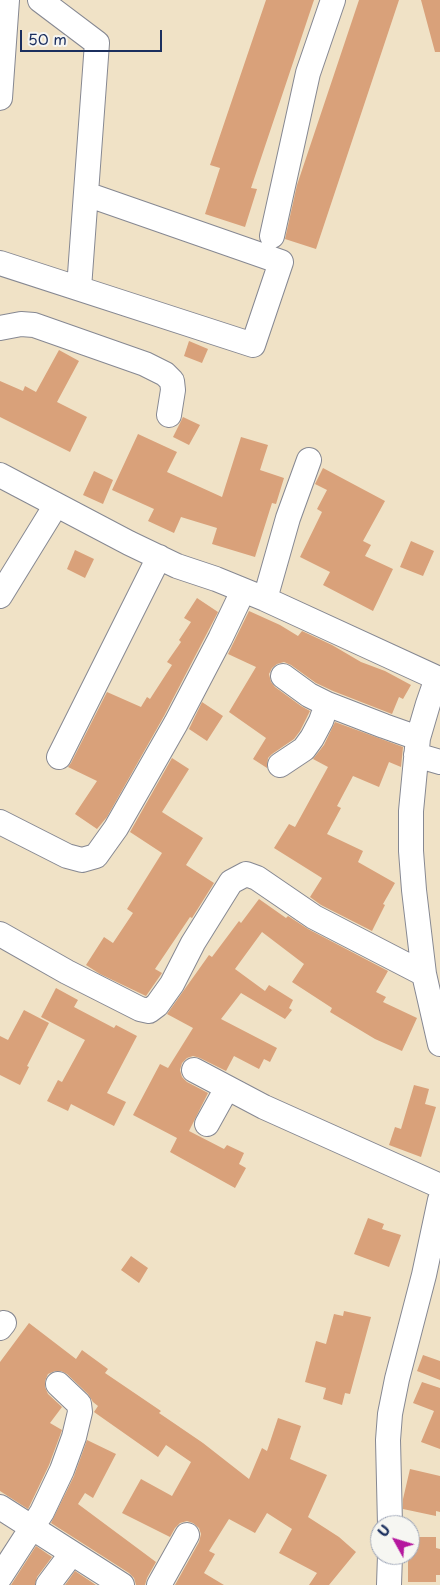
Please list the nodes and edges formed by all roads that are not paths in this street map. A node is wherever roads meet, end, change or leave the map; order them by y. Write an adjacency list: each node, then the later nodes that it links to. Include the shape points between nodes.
1 (7, 0): 4 (street)
2 (40, 0): 5 (street, via 97,42)
3 (334, 0): 6 (street, via 308,73)
4 (0, 98)
5 (86, 194): 8 (street); 8 (street, via 281,262 253,345)
6 (272, 236)
7 (0, 263): 8 (street)
8 (79, 288)
9 (0, 328): 10 (street, via 34,325 165,374 172,381 173,390)
10 (169, 415)
11 (309, 460): 15 (street)
12 (0, 476): 13 (street)
13 (56, 505): 14 (street); 16 (street)
14 (160, 557): 15 (street); 21 (street)
15 (254, 595): 18 (street); 24 (street, via 220,639 176,723 116,828 96,856 82,860 67,856)
16 (0, 596)
17 (283, 676): 19 (street)
18 (439, 676): 20 (street)
19 (327, 704): 20 (street, via 384,726); 23 (street, via 304,749)
20 (417, 746): 22 (street); 26 (street, via 411,851)
21 (59, 757)
22 (440, 762)
23 (280, 765)
24 (0, 822)
25 (0, 934): 26 (street, via 75,976 140,1009 149,1010 157,1005 172,984 231,882 246,874 314,917)
26 (424, 974): 27 (street)
27 (440, 1044)
28 (194, 1070): 29 (street)
29 (228, 1088): 30 (street); 31 (street)
30 (207, 1124)
31 (440, 1186)
32 (440, 1200): 35 (street, via 390,1414)
33 (58, 1384): 36 (street, via 79,1404 80,1412 62,1470)
34 (0, 1507): 36 (street)
35 (390, 1515)
36 (33, 1527): 38 (street); 40 (street)
37 (187, 1535): 43 (street)
38 (72, 1553): 41 (street); 42 (street)
39 (390, 1565): 44 (street)
40 (0, 1577)
41 (48, 1585)
42 (122, 1585)
43 (160, 1585)
44 (389, 1585)

